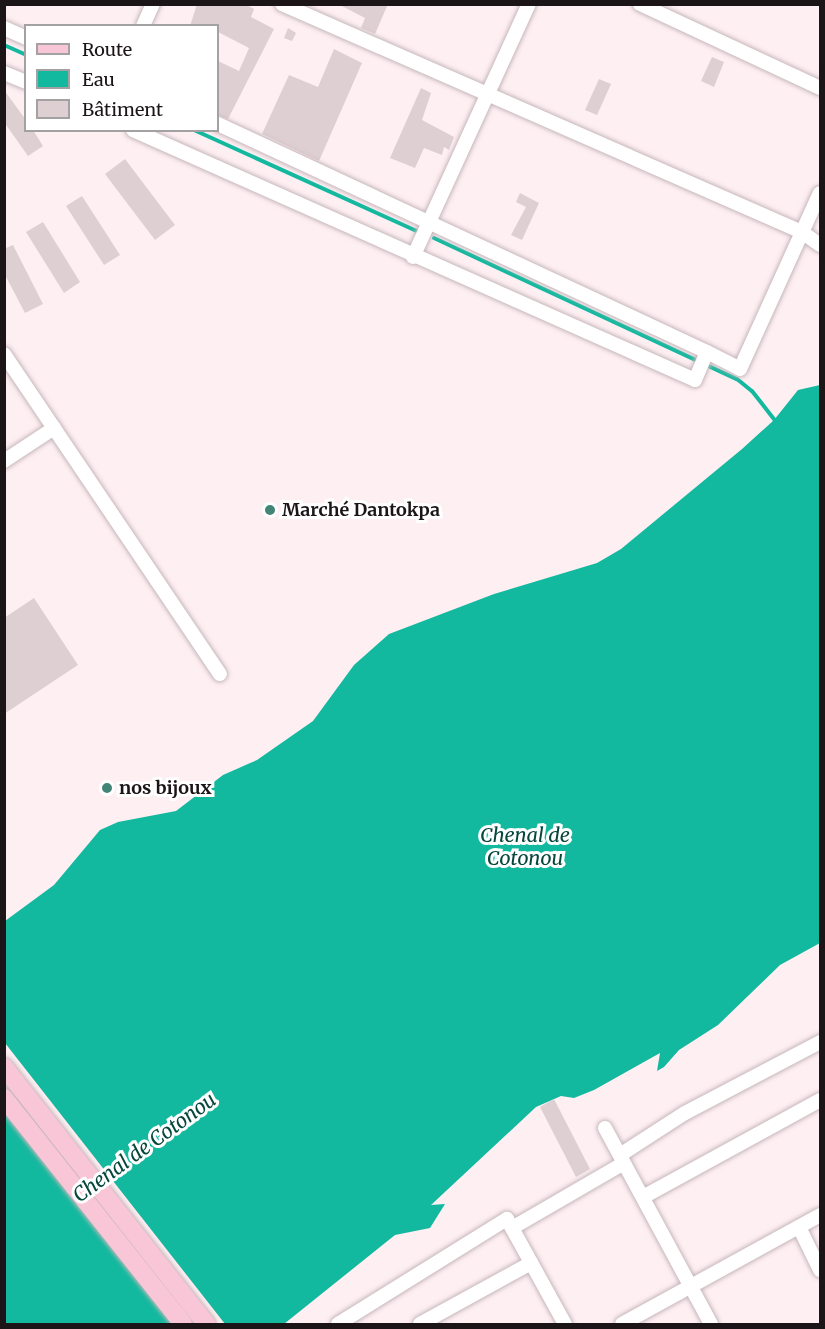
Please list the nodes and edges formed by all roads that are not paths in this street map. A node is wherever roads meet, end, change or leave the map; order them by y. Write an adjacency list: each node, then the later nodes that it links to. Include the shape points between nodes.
1 (153, 4): 5 (street)
2 (282, 4): 11 (street)
3 (529, 4): 11 (street)
4 (640, 4): 10 (street)
5 (144, 24)
6 (4, 28): 7 (street)
7 (24, 37)
8 (4, 73): 9 (street)
9 (24, 81)
10 (820, 88)
11 (487, 96): 15 (street); 16 (street)
12 (219, 124): 15 (street)
13 (137, 132): 18 (street)
14 (820, 193): 16 (street)
15 (429, 222): 18 (street); 19 (street)
16 (802, 232): 17 (street); 19 (street, via 740,369)
17 (820, 244)
18 (413, 257): 19 (street, via 695,380)
19 (706, 351)
20 (4, 354): 21 (street)
21 (54, 428): 22 (street); 23 (street)
22 (4, 461)
23 (220, 674)
24 (820, 1042): 29 (street, via 685,1113)
25 (4, 1067): 38 (main road)
26 (4, 1098): 37 (main road)
27 (820, 1100): 30 (street)
28 (605, 1128): 29 (street)
29 (622, 1159): 30 (street); 33 (street)
30 (643, 1197): 36 (street)
31 (820, 1215): 32 (street)
32 (799, 1227): 35 (street); 36 (street)
33 (512, 1228): 34 (street); 39 (street, via 507,1219)
34 (531, 1263): 40 (street); 41 (street)
35 (820, 1270)
36 (690, 1287): 42 (street); 43 (street)
37 (183, 1324)
38 (206, 1324)
39 (338, 1324)
40 (420, 1324)
41 (565, 1324)
42 (622, 1324)
43 (711, 1324)

